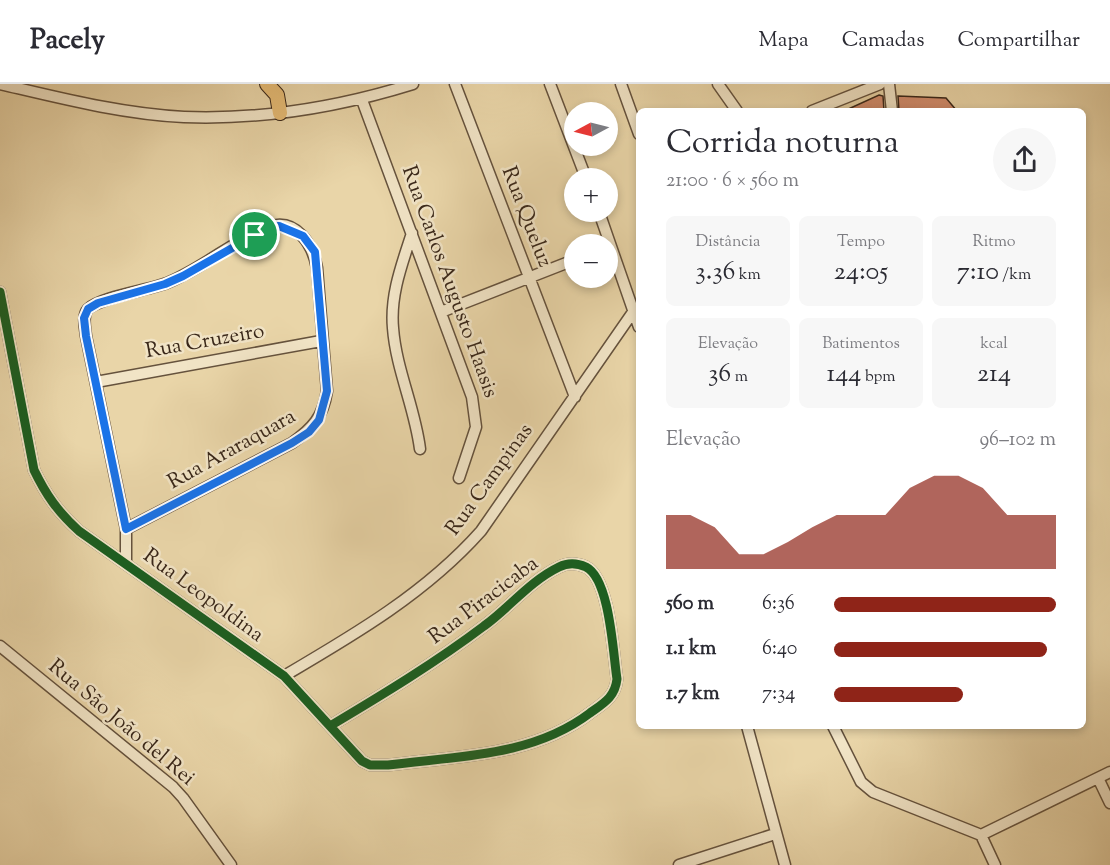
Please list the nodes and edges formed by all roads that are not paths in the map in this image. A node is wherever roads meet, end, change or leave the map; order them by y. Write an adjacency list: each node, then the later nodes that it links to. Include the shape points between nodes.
1 (0, 84): 14 (street, via 148,113 231,117)
2 (267, 84): 14 (main road, via 277,95)
3 (414, 84): 10 (street)
4 (455, 84): 20 (street, Rua Queluz)
5 (550, 84): 16 (street)
6 (621, 84): 15 (street)
7 (718, 84): 11 (street)
8 (880, 84): 12 (street)
9 (889, 84): 13 (street)
10 (362, 100): 14 (street); 17 (street, Rua Carlos Augusto Haasis)
11 (735, 108)
12 (820, 108)
13 (892, 108)
14 (280, 113)
15 (636, 126)
16 (582, 168)
17 (412, 233): 22 (street, Rua Carlos Augusto Haasis); 28 (street, via 393,300 392,326)
18 (564, 264): 20 (street)
19 (618, 269): 23 (street)
20 (529, 278): 22 (street); 27 (street, Rua Queluz)
21 (0, 292): 31 (street, Rua Leopoldina, via 34,470 46,496 79,531)
22 (441, 312): 29 (street, Rua Carlos Augusto Haasis, via 475,413 476,427)
23 (633, 312): 24 (street); 27 (street, Rua Campinas)
24 (636, 320)
25 (321, 341): 26 (street, Rua Cruzeiro); 26 (street, Rua Araraquara, via 315,252 303,236 290,228 269,227 183,276 88,309 84,318); 30 (street, Rua Araraquara, via 326,400 319,420 309,432)
26 (96, 382): 30 (street, Rua Araraquara)
27 (575, 397): 33 (street, Rua Campinas, via 482,531 462,552 362,630)
28 (420, 449)
29 (459, 478)
30 (126, 529): 31 (street, Rua Araraquara)
31 (126, 564): 33 (street, Rua Leopoldina)
32 (0, 646): 42 (street, Rua São João del Rei, via 172,787)
33 (284, 676): 34 (street, Rua Leopoldina)
34 (330, 726): 34 (street, Rua Piracicaba, via 369,765 505,750 549,738 610,699 616,689 602,588 586,567 561,566 418,672)
35 (748, 729): 40 (street)
36 (834, 729): 41 (street, via 867,788)
37 (1110, 772): 38 (street)
38 (1098, 778): 39 (street); 41 (street)
39 (1110, 803)
40 (775, 834): 43 (street); 44 (street)
41 (981, 835): 45 (street)
42 (227, 863)
43 (679, 865)
44 (785, 865)
45 (994, 865)

